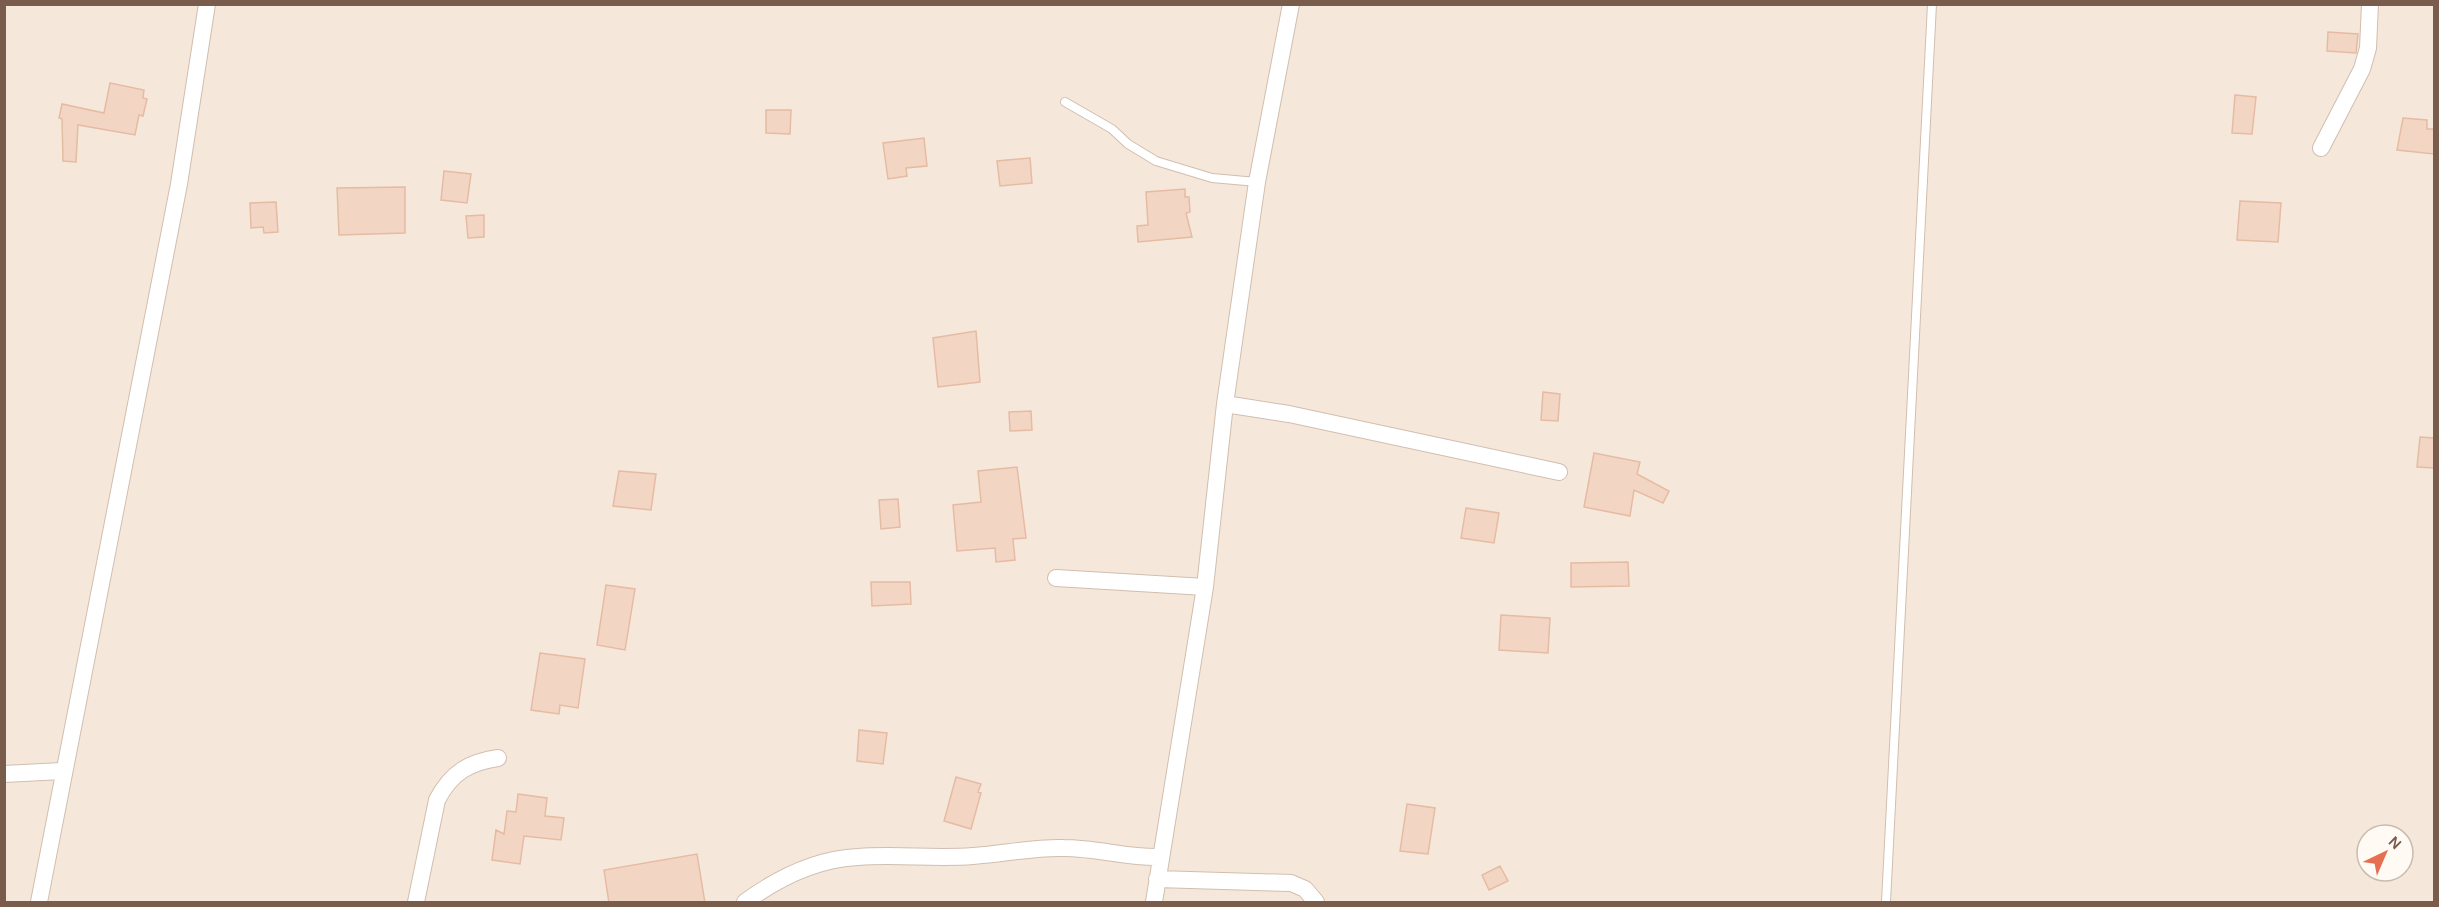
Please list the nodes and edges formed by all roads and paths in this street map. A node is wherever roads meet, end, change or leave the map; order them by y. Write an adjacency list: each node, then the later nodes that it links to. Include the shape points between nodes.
1 (207, 4): 13 (street, via 179,184)
2 (1291, 4): 7 (street)
3 (1932, 4): 22 (lane)
4 (2370, 4): 6 (street, via 2368,48 2362,69)
5 (1065, 102): 7 (lane, via 1156,161 1212,178)
6 (2321, 148)
7 (1257, 182): 8 (street)
8 (1225, 404): 9 (street); 11 (street)
9 (1559, 471)
10 (1056, 578): 11 (street)
11 (1205, 587): 15 (street)
12 (498, 758): 18 (street, via 475,761 445,785 437,800)
13 (62, 771): 14 (street); 17 (street)
14 (4, 774)
15 (1160, 857): 16 (street); 19 (street, via 1066,848 973,856 858,857 794,872)
16 (1157, 879): 20 (street); 21 (street, via 1291,883 1305,889)
17 (39, 903)
18 (416, 903)
19 (745, 903)
20 (1154, 903)
21 (1316, 903)
22 (1886, 903)

